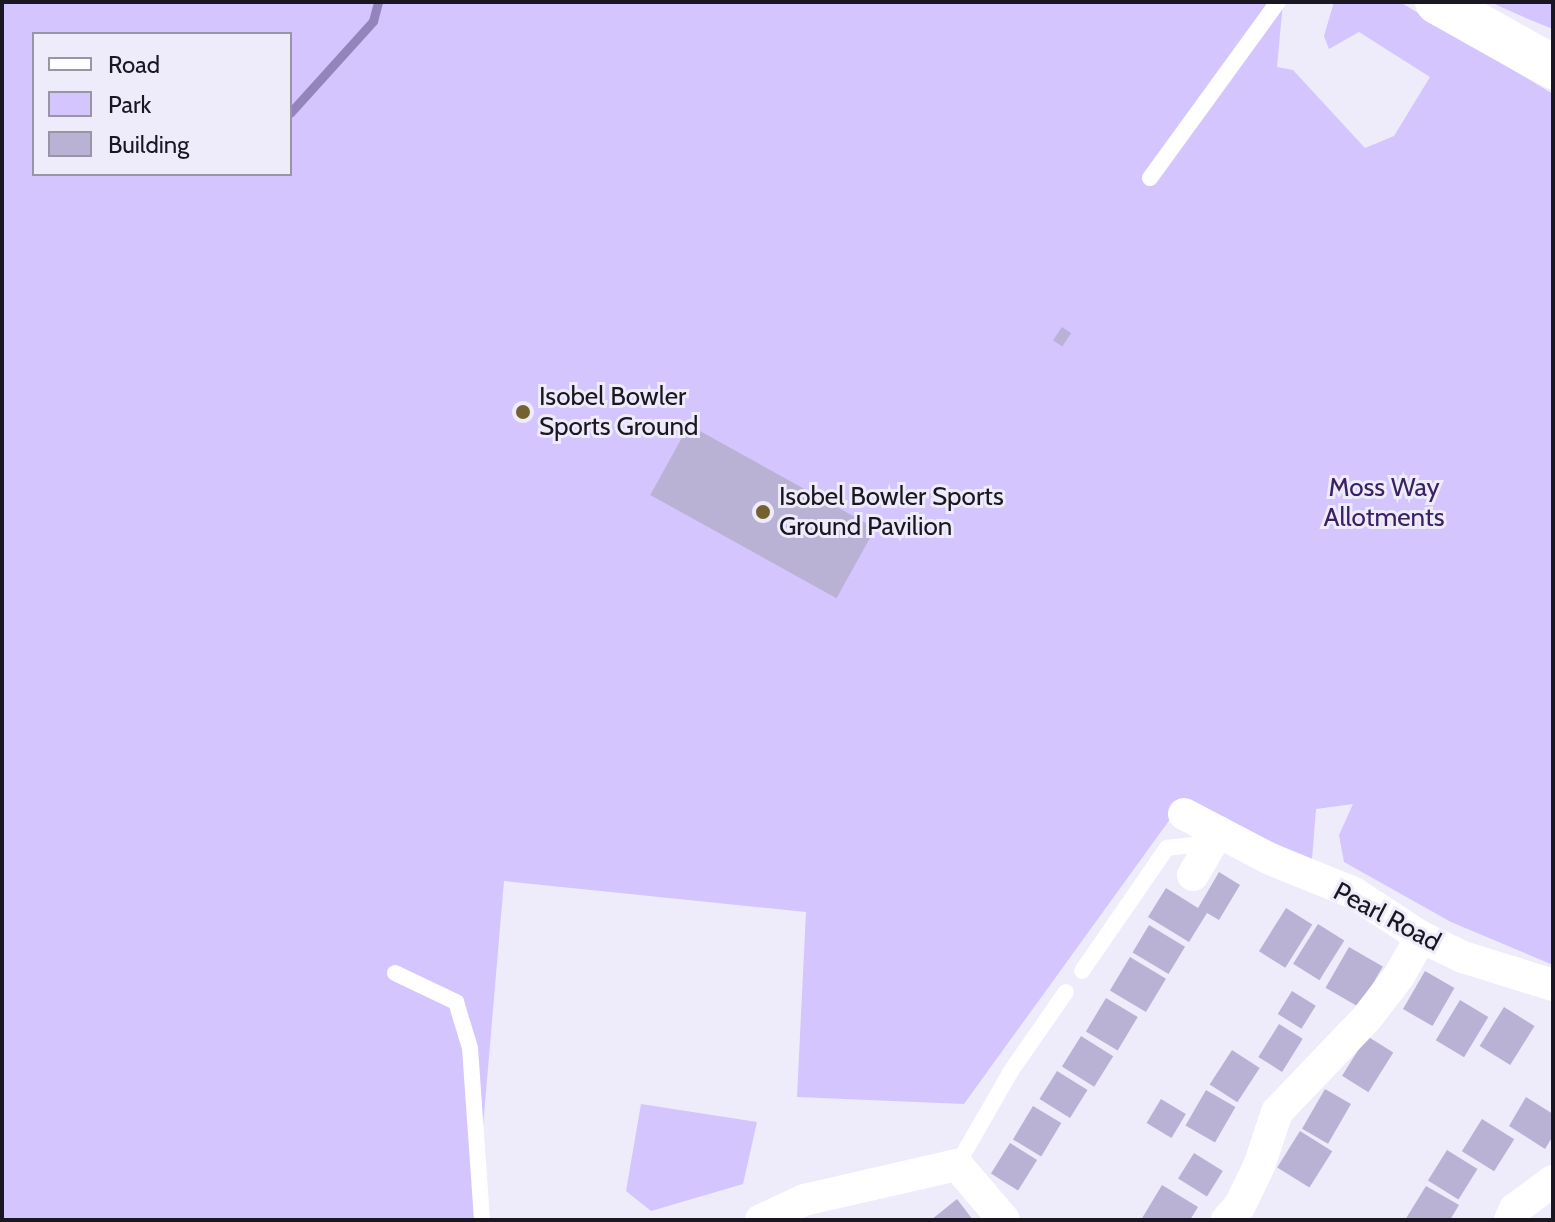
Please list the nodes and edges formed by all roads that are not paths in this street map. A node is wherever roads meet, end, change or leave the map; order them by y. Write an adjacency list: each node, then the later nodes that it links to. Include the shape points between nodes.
1 (1278, 2): 4 (lane)
2 (1437, 2): 3 (street)
3 (1553, 67)
4 (1150, 178)
5 (1184, 814): 6 (street, Pearl Road)
6 (1215, 838): 7 (street); 8 (street, Pearl Road, via 1354,893); 9 (lane, via 1167,848)
7 (1193, 875)
8 (1421, 937): 11 (street, Pearl Road, via 1463,957); 18 (street, via 1366,1019 1277,1112 1259,1166)
9 (1082, 971)
10 (395, 973): 15 (lane, via 456,1002 470,1048)
11 (1553, 985)
12 (1066, 992): 13 (lane, via 1011,1071)
13 (957, 1165): 16 (street, via 804,1200); 17 (street)
14 (1553, 1181): 19 (street, via 1515,1209)
15 (482, 1220)
16 (761, 1220)
17 (1004, 1220)
18 (1227, 1220)
19 (1510, 1220)

